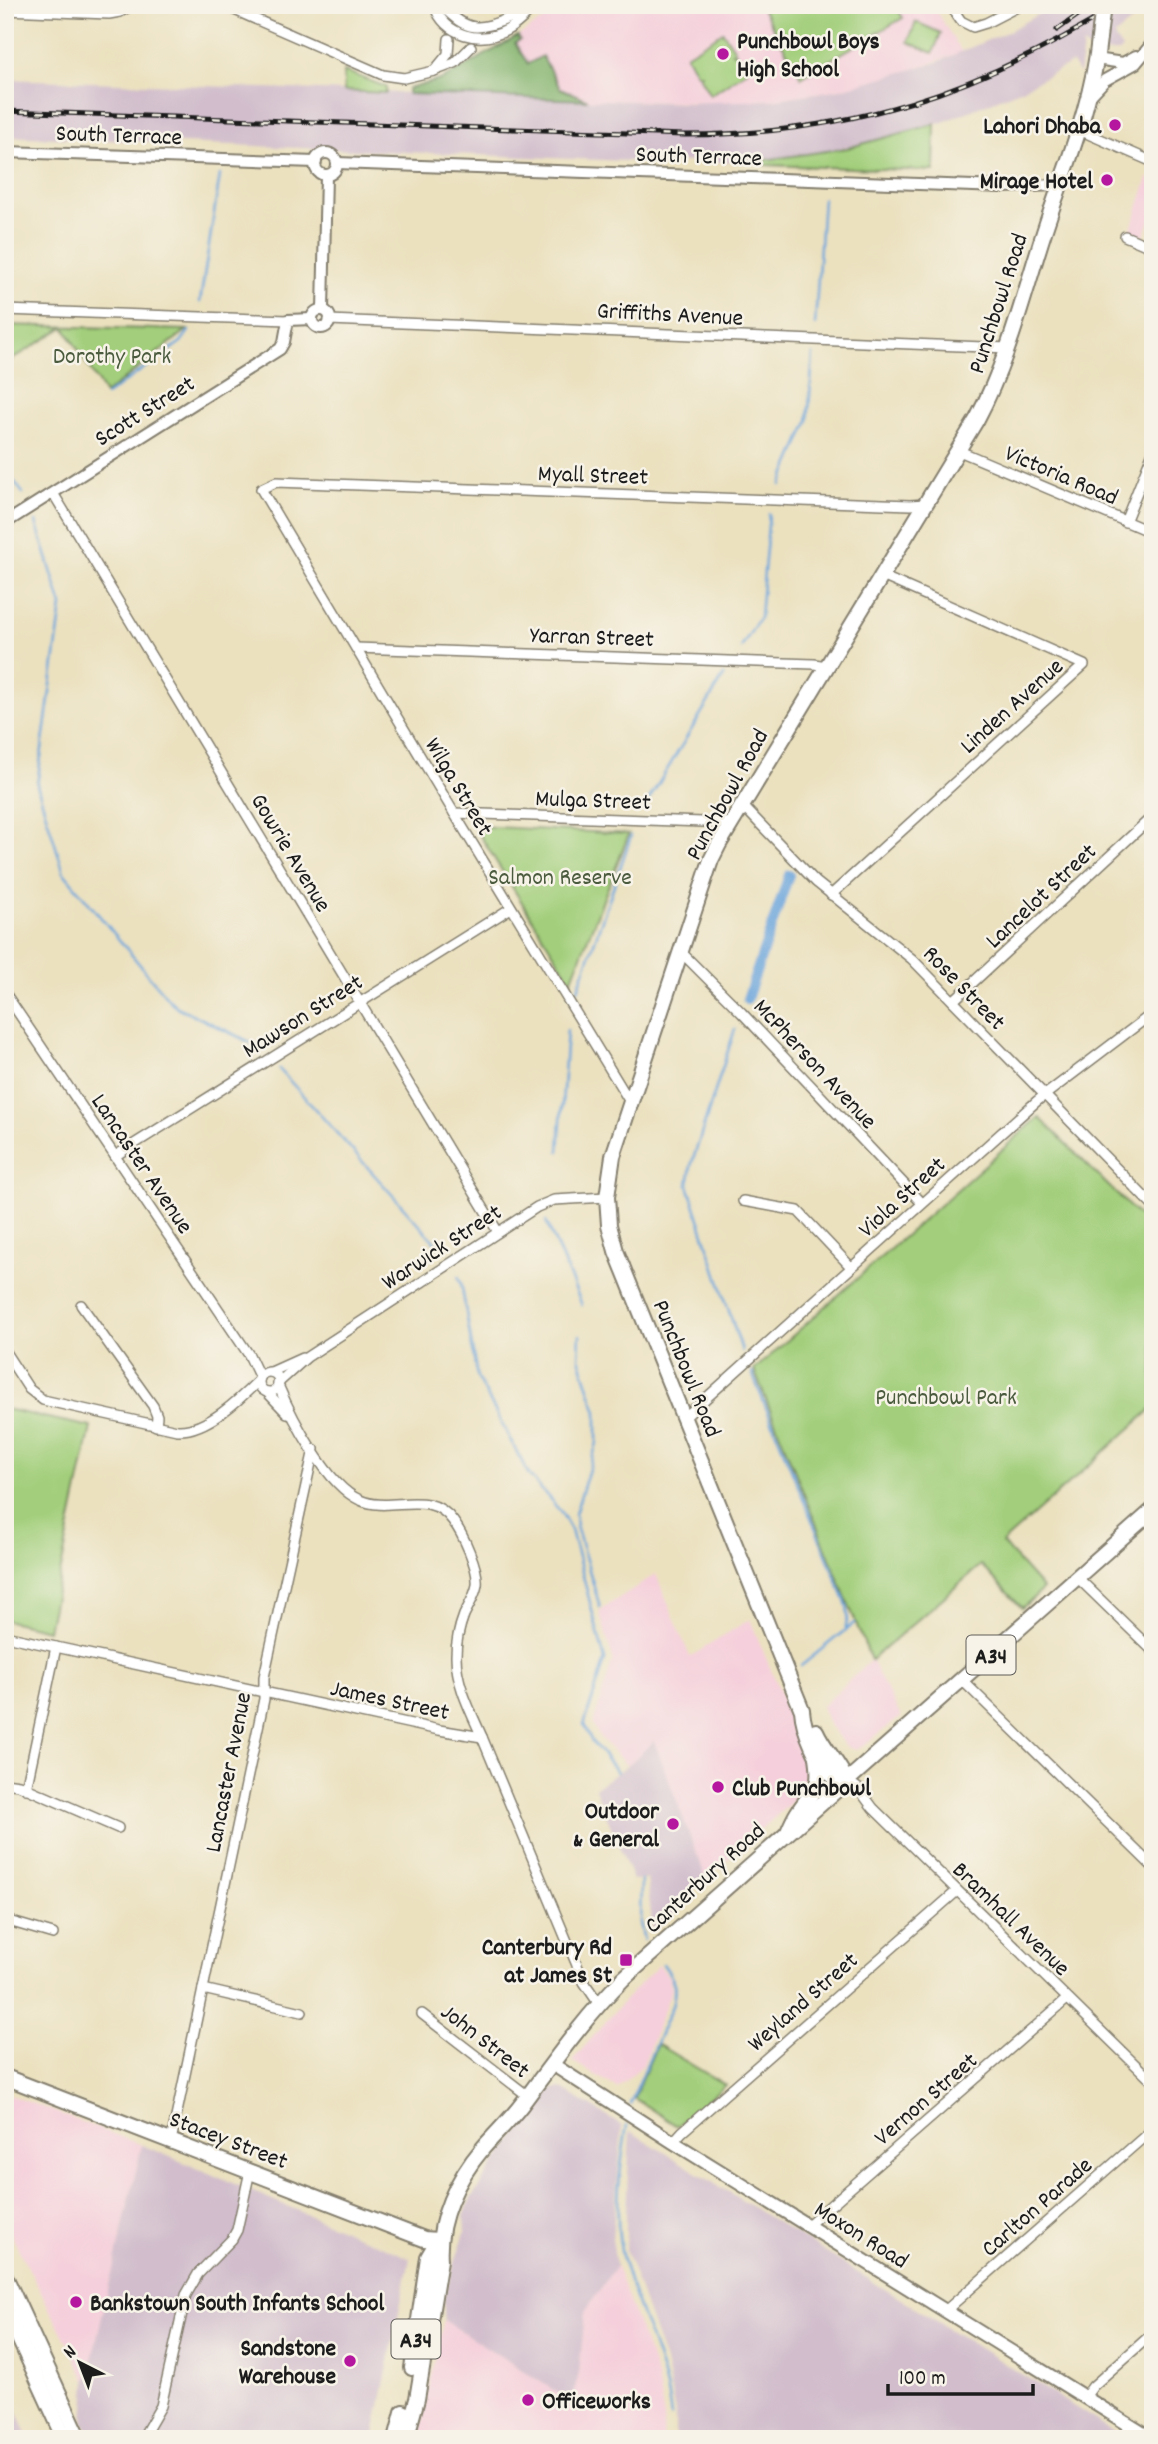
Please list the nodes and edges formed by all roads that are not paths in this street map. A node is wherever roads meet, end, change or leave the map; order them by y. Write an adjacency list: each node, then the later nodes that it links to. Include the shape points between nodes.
1 (132, 5): 9 (street, via 108,14)
2 (223, 5): 15 (street, via 383,75 404,78)
3 (434, 5): 10 (street, via 452,29 467,36)
4 (441, 5): 10 (street, via 458,22)
5 (950, 5): 6 (street, via 969,26 986,23)
6 (1021, 5)
7 (1103, 5): 14 (main road, Punchbowl Road, bridge)
8 (535, 7): 10 (street, via 503,32)
9 (5, 10)
10 (480, 33)
11 (449, 39): 15 (street, via 448,54)
12 (1152, 45): 14 (street, via 1123,63); 16 (street, via 1136,63 1100,84)
13 (471, 47): 15 (street, via 455,63)
14 (1096, 59): 16 (main road, Punchbowl Road)
15 (435, 71)
16 (1084, 107): 17 (main road, Punchbowl Road)
17 (1077, 129): 20 (street); 23 (main road, Punchbowl Road)
18 (5, 152): 19 (street, South Terrace)
19 (316, 162): 21 (street, via 328,153); 22 (street)
20 (1151, 162)
21 (337, 163): 22 (street, via 333,173); 23 (street, South Terrace, via 1001,187)
22 (326, 175): 27 (street)
23 (1059, 185): 29 (main road, Punchbowl Road)
24 (1125, 236): 25 (street)
25 (1153, 248)
26 (5, 310): 28 (street)
27 (326, 315): 28 (street, via 314,313 312,319); 29 (street, Griffiths Avenue)
28 (288, 320): 33 (street, Scott Street, via 280,349)
29 (1008, 348): 30 (main road, Punchbowl Road, via 993,389)
30 (957, 450): 34 (main road, Punchbowl Road); 35 (street, Victoria Road)
31 (1153, 452): 35 (street)
32 (261, 489): 34 (street, Myall Street, via 276,482); 39 (street, Wilga Street)
33 (53, 492): 36 (street, Scott Street); 50 (street, Gowrie Avenue)
34 (925, 503): 38 (main road, Punchbowl Road)
35 (1125, 522): 37 (street, Victoria Road)
36 (5, 523)
37 (1153, 533)
38 (882, 576): 40 (main road, Punchbowl Road); 45 (street, Linden Avenue, via 1084,665)
39 (356, 648): 40 (street, Yarran Street); 42 (street, Wilga Street)
40 (827, 666): 41 (main road, Punchbowl Road)
41 (742, 805): 44 (main road, Punchbowl Road); 45 (street, Rose Street)
42 (454, 813): 44 (street, Mulga Street); 46 (street, Wilga Street)
43 (1153, 817): 49 (street, Lancelot Street)
44 (731, 823): 47 (main road, Punchbowl Road, via 711,860)
45 (831, 895): 49 (street, Rose Street, via 912,959)
46 (511, 908): 50 (street, Mawson Street); 53 (street, Wilga Street)
47 (681, 951): 53 (main road, Punchbowl Road); 57 (street, McPherson Avenue)
48 (5, 993): 54 (street, Lancaster Avenue)
49 (953, 1001): 52 (street, Rose Street)
50 (359, 1002): 54 (street, Mawson Street); 59 (street, Gowrie Avenue)
51 (1153, 1013): 52 (street, Viola Street)
52 (1044, 1095): 57 (street, Viola Street); 58 (street, Rose Street)
53 (630, 1102): 55 (main road, Punchbowl Road, via 611,1164)
54 (115, 1156): 63 (street, Lancaster Avenue)
55 (607, 1197): 59 (street, Warwick Street, via 548,1201); 71 (main road, Punchbowl Road, via 616,1251)
56 (743, 1201): 60 (street, via 798,1211)
57 (922, 1203): 60 (street, Viola Street)
58 (1153, 1206)
59 (498, 1232): 64 (street, Warwick Street)
60 (851, 1267): 71 (street, Viola Street)
61 (81, 1305): 72 (street, via 153,1406)
62 (5, 1352): 72 (street, via 39,1398)
63 (249, 1355): 65 (street, Lancaster Avenue); 66 (street, Lancaster Avenue)
64 (307, 1356): 65 (street, Warwick Street); 67 (street, Warwick Street)
65 (270, 1372): 66 (street); 67 (street)
66 (259, 1379): 68 (street); 69 (street)
67 (278, 1384): 68 (street, via 273,1391); 70 (street)
68 (266, 1391): 69 (street); 70 (street)
69 (237, 1402): 72 (street, via 197,1427)
70 (291, 1416): 73 (street)
71 (684, 1418): 81 (main road, Punchbowl Road)
72 (156, 1426)
73 (313, 1449): 80 (street, Lancaster Avenue); 82 (street, via 325,1471 352,1497 377,1505 429,1503 456,1525 477,1579 458,1633 457,1669)
74 (1153, 1510): 75 (main road, Canterbury Road / A34)
75 (1077, 1577): 78 (street); 79 (main road, Canterbury Road / A34)
76 (5, 1636): 77 (street, James Street)
77 (56, 1647): 80 (street, James Street); 86 (street)
78 (1153, 1651)
79 (962, 1680): 84 (main road, Canterbury Road / A34); 89 (street)
80 (264, 1691): 82 (street, James Street); 93 (street, Lancaster Avenue)
81 (802, 1710): 83 (main road, Punchbowl Road); 84 (main road, Punchbowl Road, via 811,1717)
82 (482, 1737): 95 (street, via 584,1982)
83 (816, 1754): 84 (main road, Punchbowl Road, via 833,1777); 88 (main road, via 817,1786)
84 (846, 1780): 88 (main road, Canterbury Road / A34); 90 (street, Bramhall Avenue)
85 (5, 1783): 86 (street)
86 (26, 1788): 87 (street)
87 (118, 1828)
88 (787, 1833): 95 (main road, Canterbury Road / A34)
89 (1153, 1867)
90 (957, 1891): 94 (street, Bramhall Avenue); 104 (street, Weyland Street)
91 (5, 1920): 92 (street)
92 (53, 1934)
93 (203, 1989): 96 (street); 103 (street, Lancaster Avenue)
94 (1067, 1999): 100 (street, Bramhall Avenue); 106 (street, Vernon Street)
95 (599, 2004): 98 (main road, Canterbury Road / A34)
96 (302, 2011)
97 (422, 2014): 101 (street, John Street)
98 (552, 2064): 101 (main road, Canterbury Road / A34); 104 (main road, Moxon Road)
99 (5, 2077): 103 (main road, Stacey Street)
100 (1153, 2082)
101 (528, 2096): 107 (main road, Canterbury Road / A34, via 464,2176 445,2213)
102 (1153, 2129): 110 (street, Carlton Parade)
103 (171, 2141): 105 (main road, Stacey Street)
104 (673, 2142): 106 (main road, Moxon Road)
105 (250, 2171): 107 (main road, Stacey Street, via 419,2237); 114 (street, via 237,2230 198,2274 186,2295 161,2406)
106 (808, 2225): 110 (main road, Moxon Road)
107 (438, 2240): 116 (main road, Canterbury Road / A34, via 428,2257 408,2391); 117 (main road, Canterbury Road / A34, via 437,2279)
108 (5, 2276): 115 (main road)
109 (5, 2308): 113 (main road)
110 (945, 2311): 112 (main road, Moxon Road)
111 (1153, 2333): 112 (street)
112 (1085, 2397): 118 (main road, Moxon Road)
113 (63, 2436)
114 (143, 2437)
115 (80, 2439)
116 (396, 2439)
117 (406, 2439)
118 (1152, 2439)

